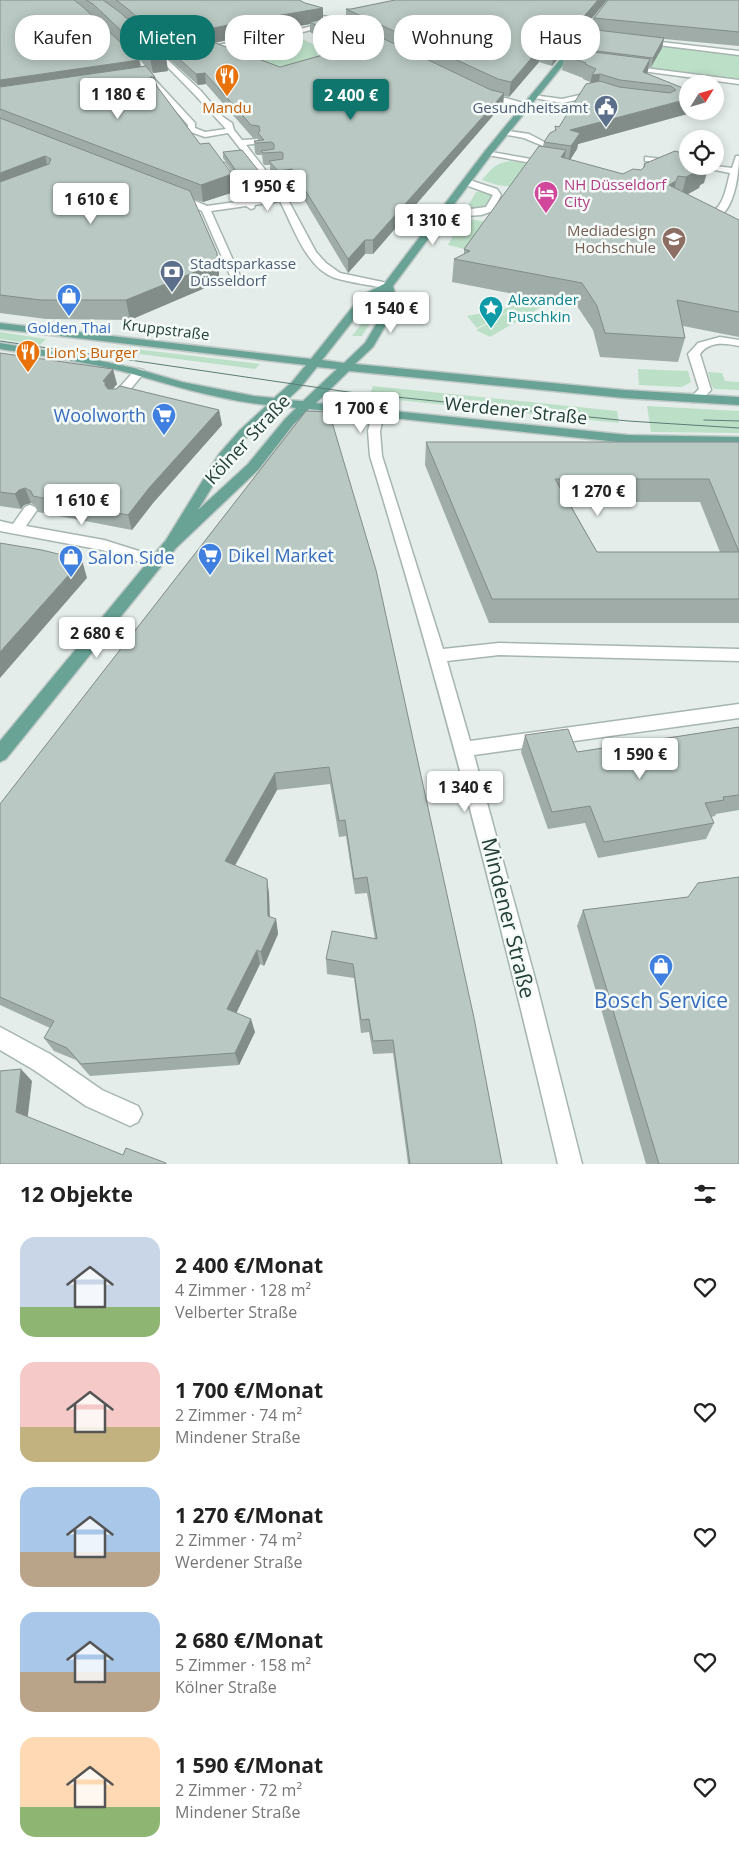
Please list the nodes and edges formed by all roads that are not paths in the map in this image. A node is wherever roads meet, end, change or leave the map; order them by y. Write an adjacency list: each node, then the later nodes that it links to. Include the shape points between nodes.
1 (281, 0): 3 (street)
2 (612, 0): 4 (main road, Kölner Straße)
3 (314, 15)
4 (600, 15)
5 (313, 28): 7 (street)
6 (635, 41): 8 (street)
7 (215, 47)
8 (739, 53)
9 (164, 60): 14 (street)
10 (563, 60): 11 (street); 21 (main road, Kölner Straße)
11 (573, 61)
12 (137, 64): 16 (street)
13 (622, 67): 18 (street)
14 (179, 75): 15 (street); 16 (street); 24 (street)
15 (195, 75)
16 (157, 76): 17 (street); 27 (street, via 192,125 191,129)
17 (142, 78)
18 (739, 82)
19 (477, 90): 22 (street, via 498,100)
20 (604, 94): 21 (street, via 562,101)
21 (533, 98): 22 (main road, Kölner Straße)
22 (527, 105): 26 (main road, Kölner Straße)
23 (237, 119): 24 (street)
24 (224, 121): 25 (street)
25 (230, 130): 27 (street, via 216,134); 29 (street)
26 (505, 132): 31 (street, via 526,136); 32 (main road, Kölner Straße)
27 (199, 133): 30 (street)
28 (254, 139): 29 (street)
29 (239, 141): 42 (street, via 259,159)
30 (208, 146)
31 (548, 146)
32 (488, 153): 37 (street); 40 (main road, Kölner Straße)
33 (217, 158): 43 (street)
34 (739, 158): 39 (street)
35 (648, 159): 36 (street)
36 (679, 164)
37 (560, 167)
38 (724, 169): 39 (street)
39 (735, 171): 46 (street, via 721,212)
40 (466, 182): 45 (main road, Kölner Straße); 45 (street, via 497,194 490,210)
41 (172, 195): 44 (street)
42 (283, 198): 43 (street); 48 (street, via 312,254 322,265 337,275)
43 (250, 204): 44 (street)
44 (206, 209): 47 (street)
45 (441, 216): 48 (main road, Kölner Straße)
46 (712, 216)
47 (236, 278)
48 (388, 286): 52 (main road, Kölner Straße, via 366,297); 54 (main road, Kölner Straße, via 393,304 369,344)
49 (0, 326): 52 (main road, Kruppstraße)
50 (739, 343): 57 (street, via 716,341 696,350 694,354 705,390)
51 (0, 346): 55 (main road)
52 (313, 362): 53 (main road, Kruppstraße); 59 (main road, Kölner Straße, via 296,385)
53 (329, 364): 54 (main road, Werdener Straße)
54 (346, 366): 57 (main road, Werdener Straße); 60 (main road, Kölner Straße)
55 (139, 372): 56 (street); 59 (main road, via 215,392)
56 (116, 399)
57 (695, 399): 58 (main road, Werdener Straße)
58 (739, 401)
59 (276, 403): 60 (main road, Werdener Straße); 66 (main road, Kölner Straße, via 224,457)
60 (305, 406): 61 (main road, Werdener Straße); 66 (main road, Kölner Straße, via 253,467)
61 (378, 414): 62 (main road, Werdener Straße, via 628,439); 69 (street, Mindener Straße, via 374,431 376,456)
62 (739, 441)
63 (30, 510): 65 (street)
64 (0, 526): 65 (street)
65 (16, 529): 67 (street, via 104,545)
66 (172, 544): 67 (main road, Kölner Straße)
67 (156, 562): 72 (main road, Kölner Straße)
68 (739, 655): 69 (street, via 499,648)
69 (438, 656): 71 (street, Mindener Straße)
70 (739, 710): 71 (street)
71 (464, 749): 75 (street, Mindener Straße, via 504,894)
72 (0, 754)
73 (0, 1038): 74 (street, via 94,1098)
74 (130, 1114)
75 (570, 1164)

